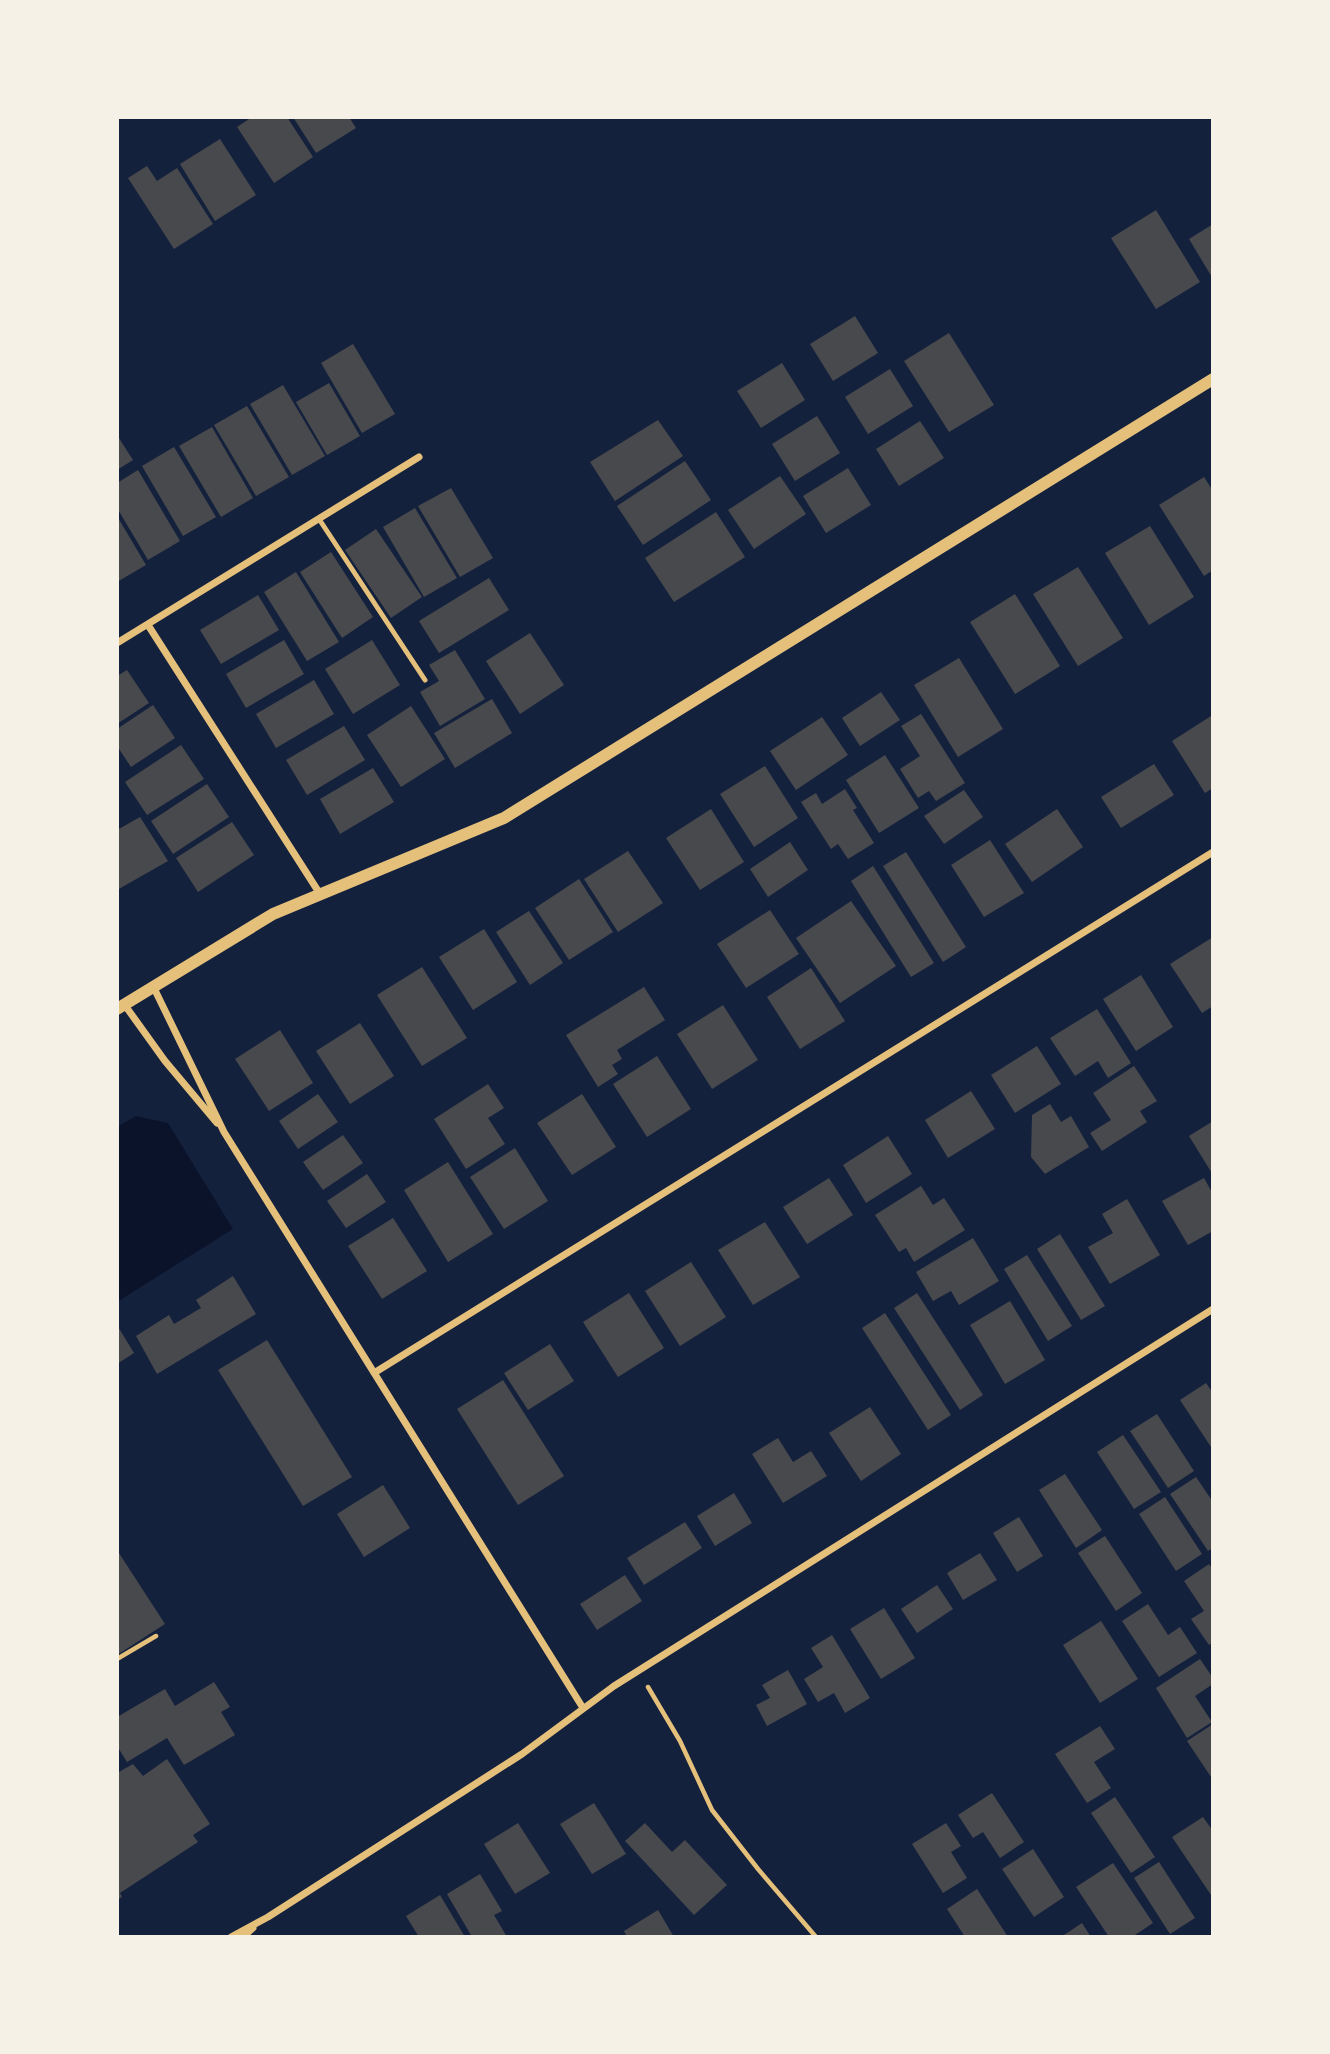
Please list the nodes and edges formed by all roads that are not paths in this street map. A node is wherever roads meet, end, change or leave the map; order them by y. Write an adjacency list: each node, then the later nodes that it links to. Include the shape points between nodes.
1 (1213, 379): 8 (street, via 504,818)
2 (419, 457): 3 (street)
3 (319, 519): 4 (street); 6 (lane)
4 (148, 625): 5 (street); 8 (street)
5 (117, 643)
6 (425, 680)
7 (1213, 852): 13 (street)
8 (320, 894): 9 (street, via 273,914)
9 (153, 986): 10 (street); 11 (street)
10 (121, 1007): 11 (street)
11 (224, 1132): 13 (street)
12 (1213, 1309): 14 (street)
13 (374, 1373): 14 (street)
14 (583, 1708): 15 (street, via 522,1754)
15 (268, 1917): 16 (street); 17 (street)
16 (231, 1937)
17 (243, 1937)

